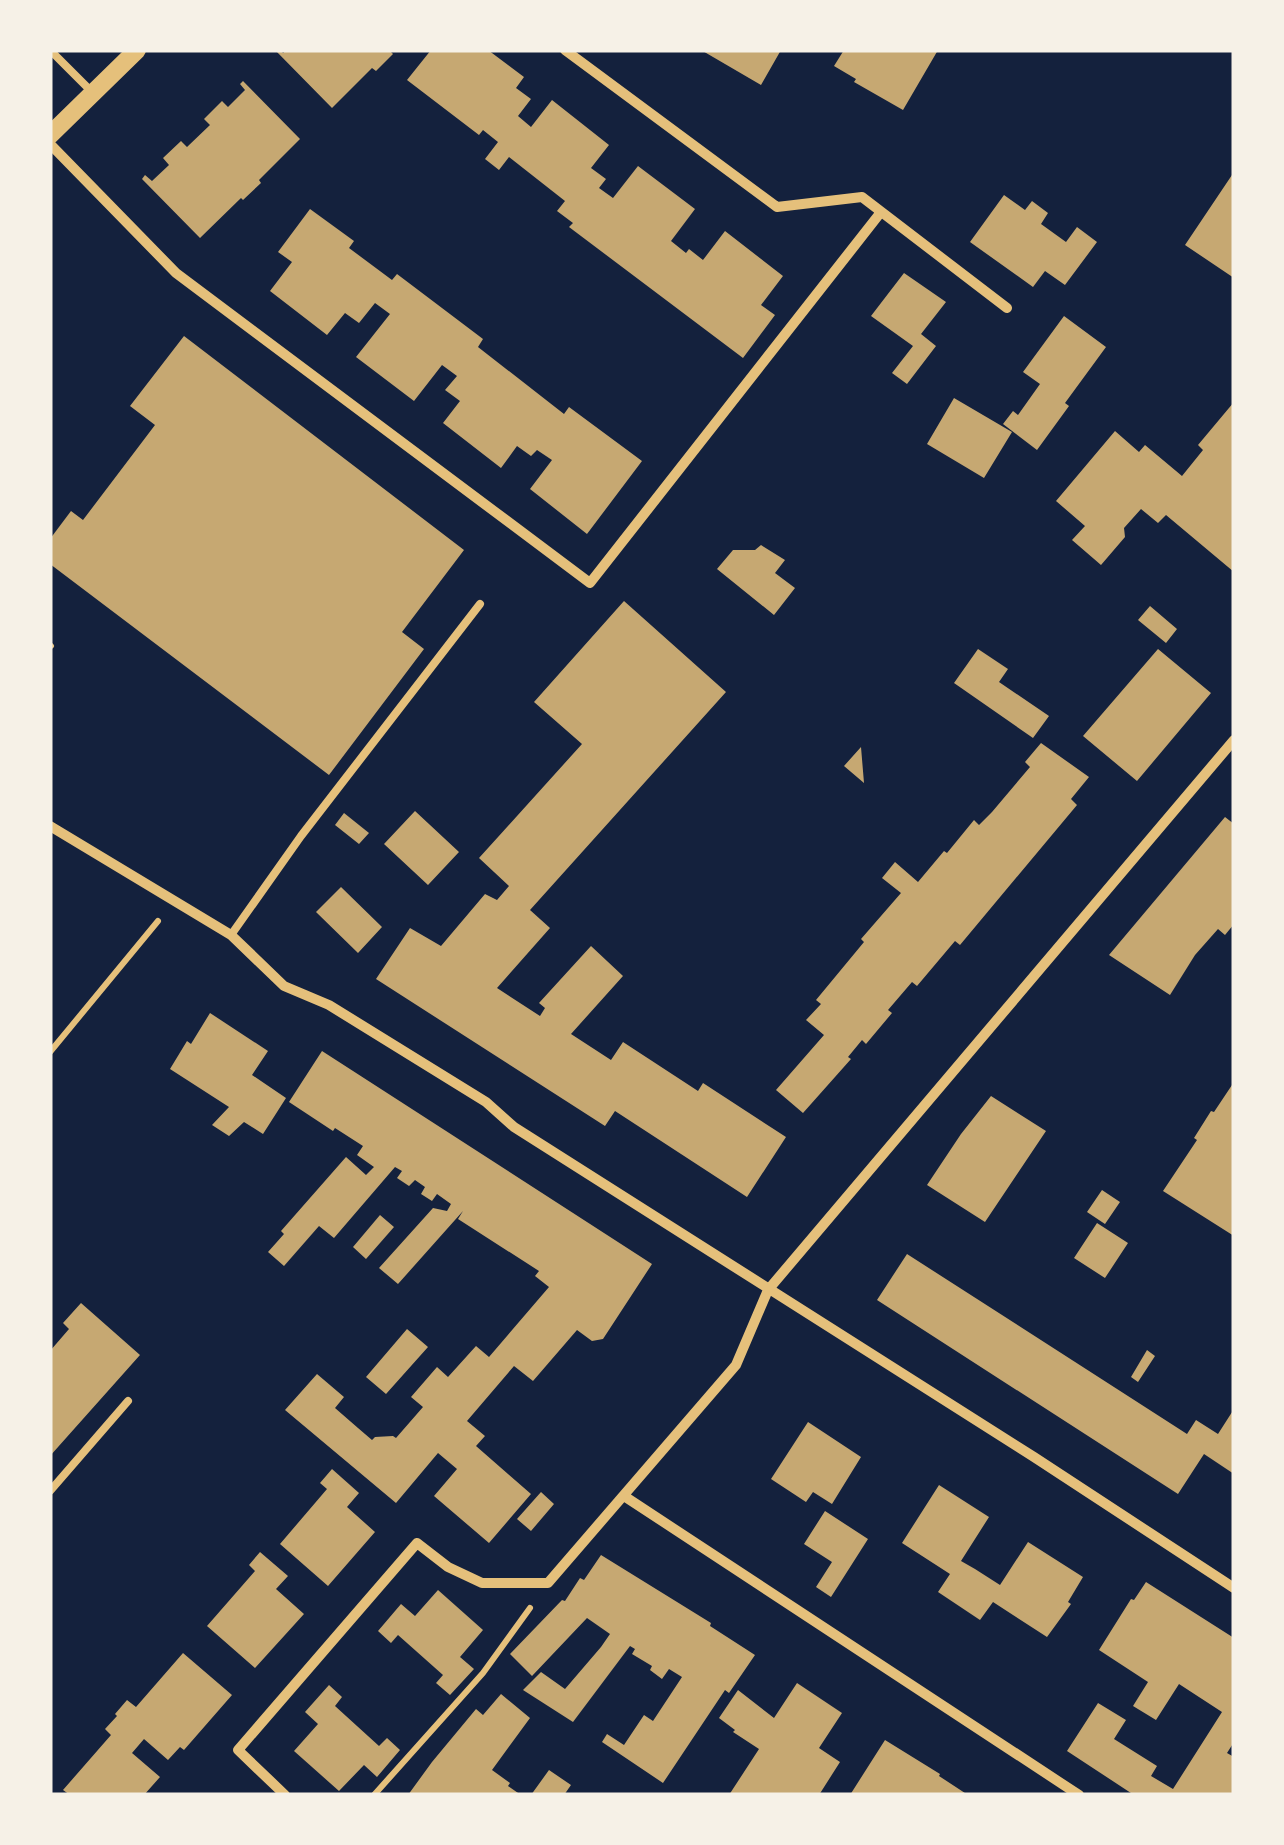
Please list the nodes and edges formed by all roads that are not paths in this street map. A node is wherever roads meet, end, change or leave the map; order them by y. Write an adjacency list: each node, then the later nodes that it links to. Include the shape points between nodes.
1 (50, 50): 4 (lane)
2 (136, 50): 4 (street)
3 (565, 50): 7 (street, via 777,207 862,197)
4 (93, 93): 5 (street)
5 (50, 135)
6 (50, 144): 7 (street, via 176,273 590,583)
7 (882, 212): 8 (street)
8 (1007, 308)
9 (480, 604): 12 (lane)
10 (1234, 740): 13 (street)
11 (50, 826): 12 (street)
12 (231, 935): 13 (street, via 284,986 329,1005 486,1102 514,1127)
13 (768, 1290): 16 (street, via 736,1364); 17 (street)
14 (128, 1402): 15 (lane)
15 (50, 1491)
16 (624, 1496): 18 (street, via 548,1583 482,1584 418,1543 238,1750); 19 (street)
17 (1234, 1588)
18 (285, 1795)
19 (1079, 1795)

